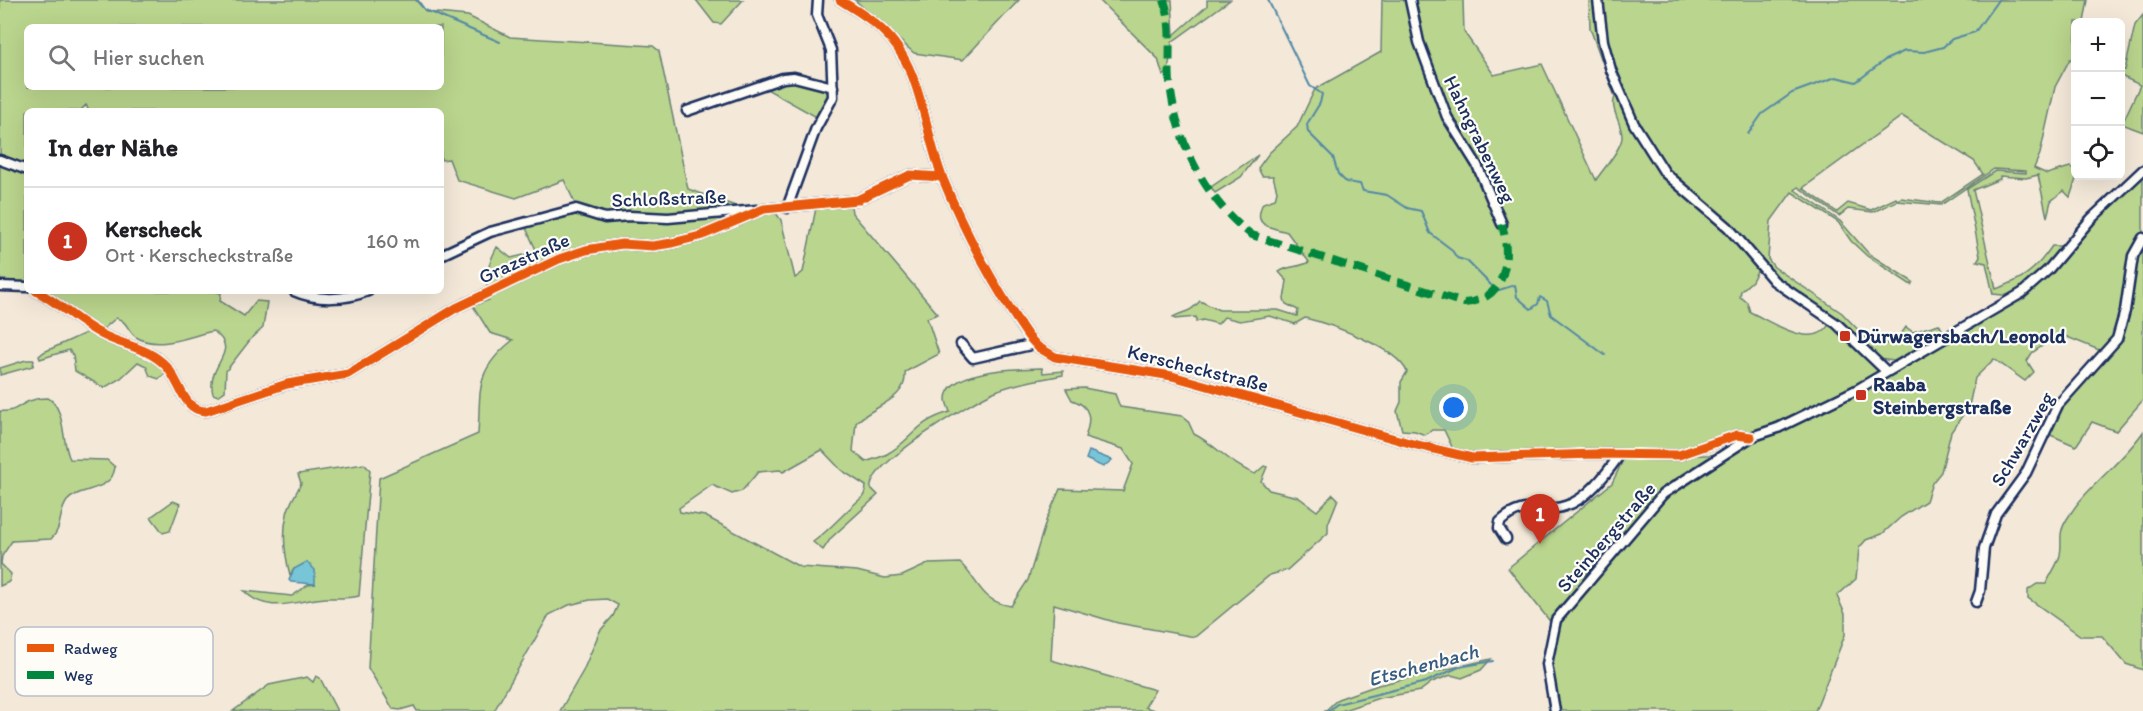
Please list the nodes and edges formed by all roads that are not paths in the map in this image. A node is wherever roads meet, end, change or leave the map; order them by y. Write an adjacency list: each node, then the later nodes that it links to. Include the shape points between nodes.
1 (818, 0): 5 (street, via 816,10 830,47)
2 (840, 0): 12 (street, Kerscheckstraße, via 881,28 908,68)
3 (1410, 0): 15 (street, Hahngrabenweg, via 1419,42 1447,117 1477,165)
4 (1598, 0): 25 (street, via 1611,70 1635,124 1665,173 1728,227 1774,281 1837,324)
5 (832, 67): 6 (street); 7 (street)
6 (820, 83): 7 (street); 8 (street, via 783,78)
7 (833, 87): 13 (street, via 831,103 816,128)
8 (687, 111)
9 (0, 160): 10 (street)
10 (24, 169)
11 (2143, 170): 25 (street, Steinbergstraße, via 2091,219 2029,288)
12 (942, 177): 13 (street, Grazstraße, via 915,174 857,200); 24 (street, Kerscheckstraße, via 979,252)
13 (787, 208): 14 (street, Grazstraße)
14 (764, 210): 17 (street, Schloßstraße, via 668,218 605,218 576,209 490,232); 20 (street, Grazstraße, via 681,241 653,246 610,245 559,259 456,308 348,374 287,384 206,411 190,405 170,370 155,356 101,334)
15 (1502, 224)
16 (2143, 238): 29 (street, Schwarzweg, via 2133,256 2117,339 2058,405 2026,473 1995,514 1983,548)
17 (444, 254)
18 (0, 286): 19 (street)
19 (24, 287)
20 (41, 294)
21 (308, 294): 22 (street, via 327,298)
22 (360, 294)
23 (961, 344): 24 (street, via 973,358)
24 (1035, 344): 27 (street, Kerscheckstraße, via 1060,359 1172,376 1465,457)
25 (1886, 371): 26 (street, Steinbergstraße, via 1858,389)
26 (1751, 437): 27 (street, Kerscheckstraße, via 1737,435 1679,455); 30 (street, Steinbergstraße, via 1663,494 1559,615 1548,658)
27 (1619, 456): 28 (street, via 1579,501 1563,507 1513,510 1500,522)
28 (1506, 539)
29 (1976, 602)
30 (1556, 711)

